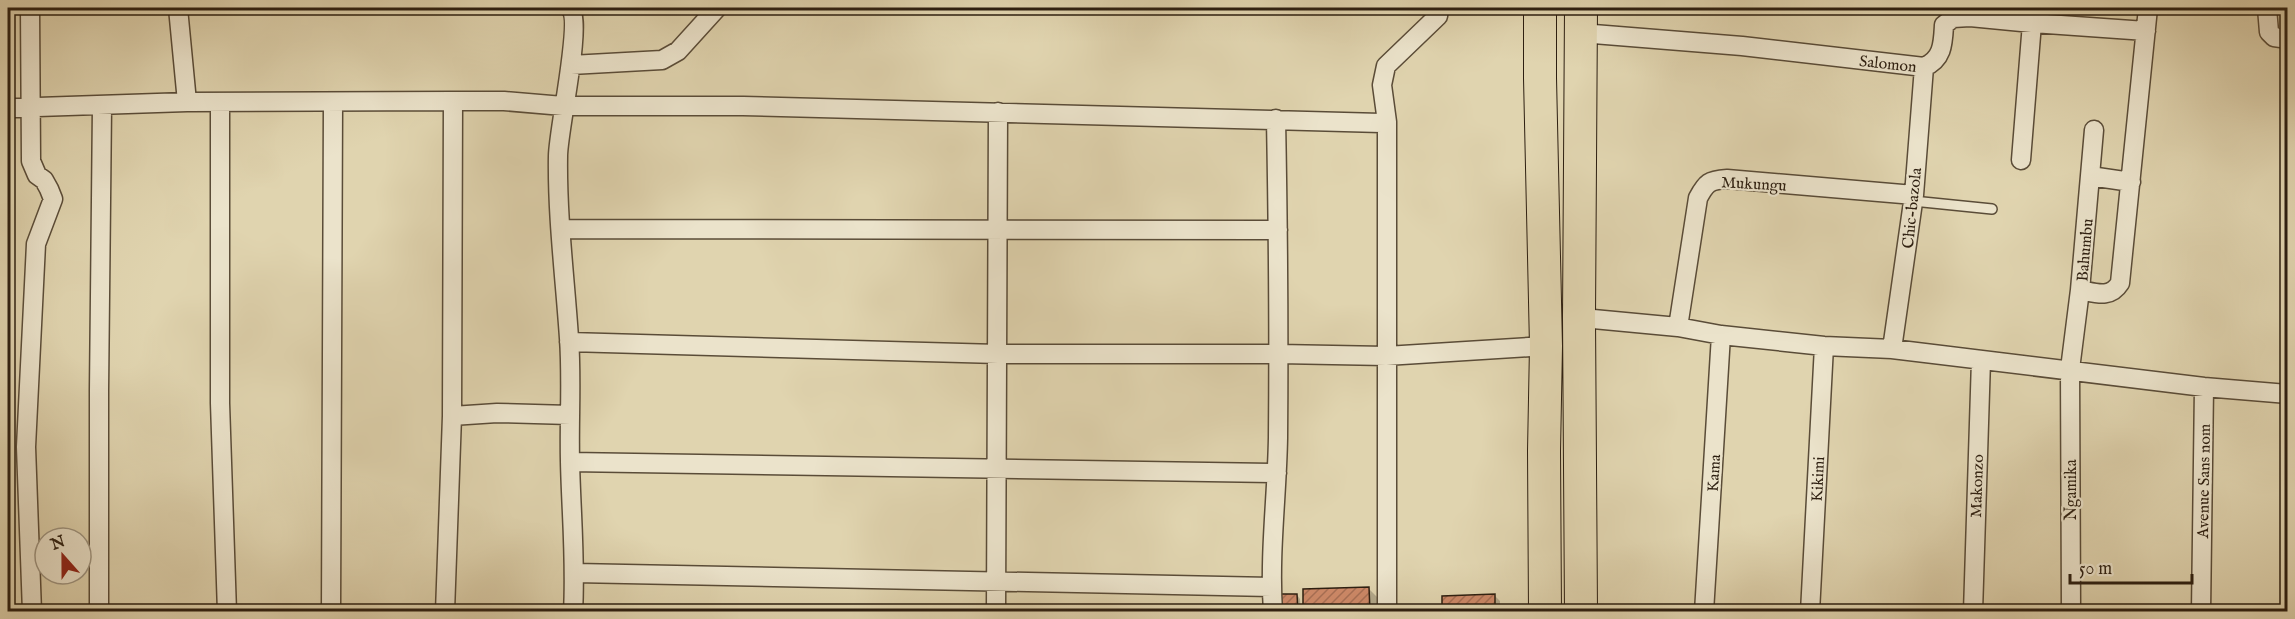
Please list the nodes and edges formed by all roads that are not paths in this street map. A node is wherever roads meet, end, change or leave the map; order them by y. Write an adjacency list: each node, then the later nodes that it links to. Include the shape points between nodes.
1 (30, 8): 22 (street)
2 (178, 8): 16 (street)
3 (570, 8): 13 (street, via 574,18)
4 (717, 8): 13 (street, via 678,51 662,60)
5 (1439, 8): 25 (street, via 1438,16 1386,66 1382,85)
6 (1540, 8): 38 (highway)
7 (2148, 8): 11 (street)
8 (2267, 8): 12 (street, via 2269,32)
9 (1581, 20): 14 (street, Salomon, via 1742,46); 36 (highway)
10 (2032, 23): 11 (street, Salomon); 14 (street, Salomon, via 1953,18 1944,25 1940,56); 27 (street)
11 (2146, 31): 29 (street)
12 (2288, 39)
13 (571, 65): 20 (street)
14 (1924, 67): 30 (street, Chic-bazola)
15 (453, 101): 18 (street); 20 (street); 51 (street)
16 (187, 102): 17 (street); 19 (street)
17 (220, 102): 18 (street); 60 (street, via 220,403)
18 (333, 102): 61 (street)
19 (102, 106): 22 (street); 59 (street)
20 (563, 106): 23 (street); 32 (street, via 558,155)
21 (8, 108): 22 (street)
22 (32, 108): 58 (street, via 31,161 50,189 52,199 36,244 26,447)
23 (998, 112): 24 (street); 34 (street)
24 (1276, 119): 25 (street); 33 (street)
25 (1387, 122): 45 (street)
26 (2094, 130): 28 (street, Bahumbu)
27 (2021, 160)
28 (2090, 176): 29 (street); 35 (street, Bahumbu)
29 (2131, 182): 35 (street, via 2120,283 2106,295)
30 (1913, 198): 31 (lane); 37 (street, Mukungu, via 1727,179 1705,184 1698,198); 42 (street, Chic-bazola)
31 (1992, 209)
32 (561, 229): 34 (street); 40 (street)
33 (1278, 230): 34 (street); 44 (street)
34 (998, 231): 43 (street)
35 (2080, 290): 47 (street, Bahumbu)
36 (1579, 318): 37 (street); 38 (street); 68 (highway)
37 (1678, 327): 39 (street)
38 (1546, 331): 45 (street); 67 (highway)
39 (1722, 335): 41 (street); 69 (street, Kama)
40 (569, 342): 43 (street); 50 (street)
41 (1824, 346): 42 (street); 70 (street, Kikimi)
42 (1892, 349): 46 (street)
43 (998, 354): 44 (street); 53 (street)
44 (1279, 354): 45 (street); 54 (street)
45 (1386, 356): 66 (street)
46 (1981, 360): 47 (street); 71 (street, Makonzo)
47 (2070, 369): 48 (street); 72 (street, Ngamika)
48 (2204, 387): 49 (street); 73 (street, Avenue Sans nom)
49 (2288, 394)
50 (570, 415): 51 (street); 52 (street)
51 (452, 416): 62 (street)
52 (570, 462): 53 (street); 55 (street)
53 (997, 470): 54 (street); 56 (street)
54 (1277, 474): 57 (street)
55 (575, 573): 56 (street); 63 (street)
56 (997, 583): 57 (street); 64 (street)
57 (1271, 587): 65 (street)
58 (32, 612)
59 (99, 612)
60 (227, 612)
61 (331, 612)
62 (445, 612)
63 (573, 612)
64 (996, 612)
65 (1273, 612)
66 (1387, 612)
67 (1545, 612)
68 (1581, 612)
69 (1704, 612)
70 (1809, 612)
71 (1973, 612)
72 (2071, 612)
73 (2201, 612)

